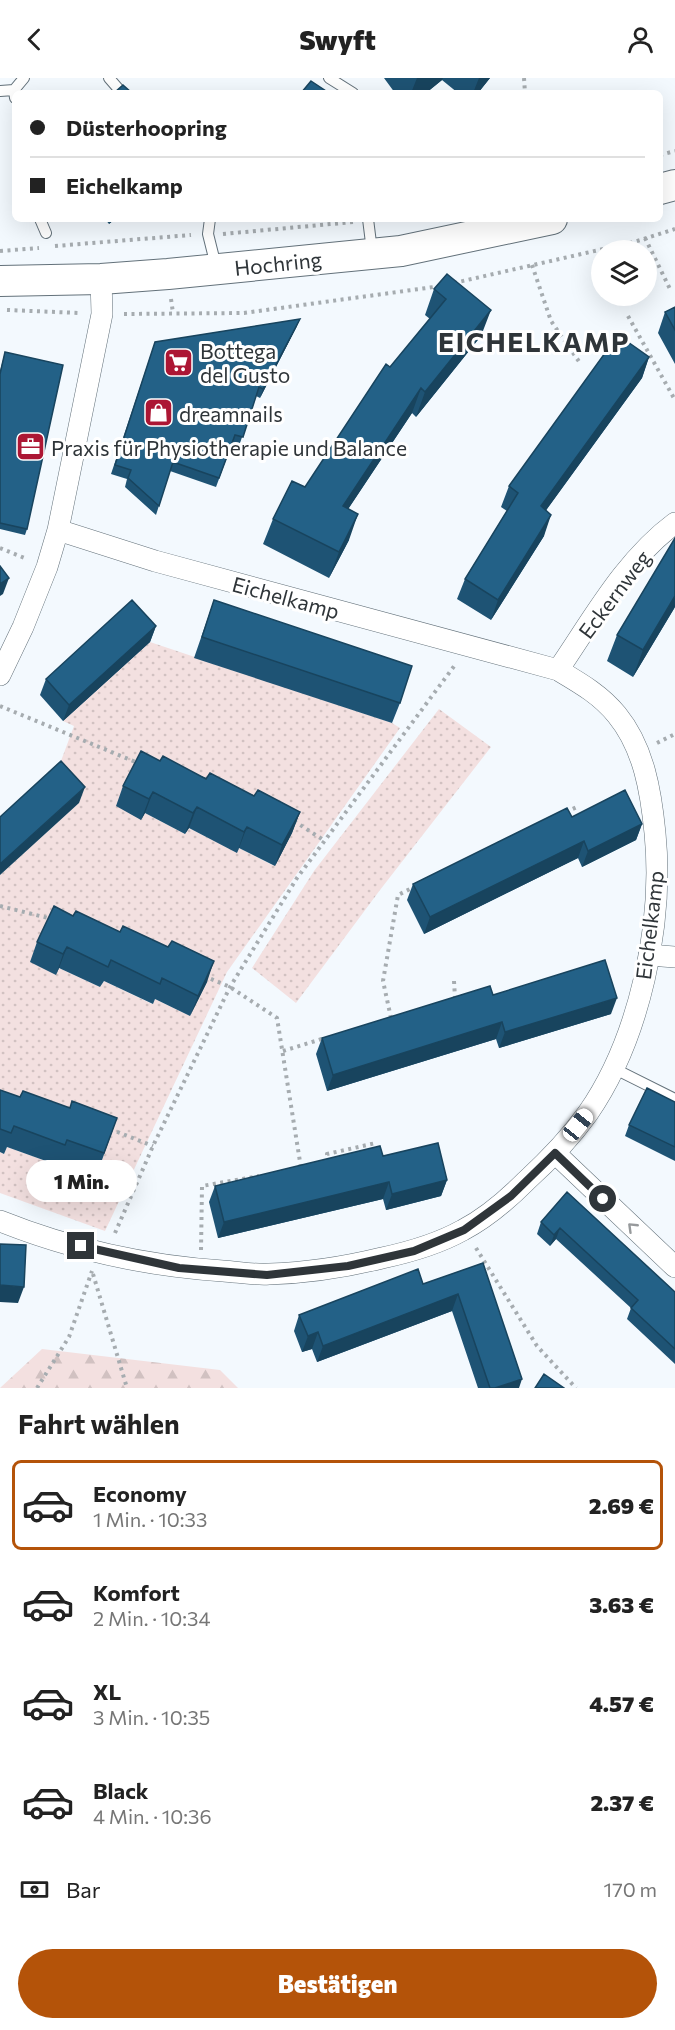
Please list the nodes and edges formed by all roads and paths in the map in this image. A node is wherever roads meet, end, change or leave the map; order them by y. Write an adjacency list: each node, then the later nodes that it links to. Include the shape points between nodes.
1 (329, 78): 2 (lane)
2 (348, 90)
3 (41, 222): 8 (lane)
4 (210, 222): 12 (lane, via 208,234)
5 (368, 222): 10 (lane)
6 (538, 222): 10 (street, Hochring)
7 (675, 229): 9 (path)
8 (46, 233)
9 (645, 238): 11 (path); 15 (path)
10 (373, 254): 12 (street, Hochring)
11 (532, 265): 17 (path, via 443,286 244,314); 19 (path, via 551,321)
12 (216, 269): 13 (street, Hochring)
13 (101, 279): 14 (street, Hochring); 17 (street)
14 (0, 281)
15 (671, 291)
16 (0, 309): 17 (path)
17 (102, 314): 22 (street)
18 (628, 316): 20 (path)
19 (580, 363)
20 (675, 400)
21 (675, 523): 26 (street, Eckernweg, via 633,562)
22 (58, 530): 24 (street); 25 (street, Eichelkamp, via 165,564)
23 (0, 548): 24 (path)
24 (47, 567): 27 (street)
25 (469, 645): 26 (street, Eichelkamp); 33 (path)
26 (558, 670): 37 (street, Eichelkamp, via 590,688 618,716 640,752 653,806 657,853)
27 (0, 675)
28 (0, 706): 29 (path)
29 (140, 764)
30 (577, 807): 31 (path)
31 (556, 817)
32 (287, 818): 33 (path)
33 (326, 841): 41 (path, via 297,878)
34 (419, 885): 44 (path, via 398,895 383,981)
35 (0, 906): 36 (path)
36 (53, 920)
37 (649, 956): 38 (street); 48 (street, Eichelkamp, via 632,1023)
38 (675, 957)
39 (199, 974): 41 (path)
40 (454, 981): 42 (path, via 457,997)
41 (230, 987): 47 (path, via 277,1018); 52 (path)
42 (446, 1001)
43 (402, 1014): 44 (path)
44 (391, 1018): 45 (path)
45 (380, 1021)
46 (326, 1038): 47 (path)
47 (283, 1051): 56 (path)
48 (613, 1068): 49 (lane); 53 (street, Eichelkamp, via 589,1112)
49 (675, 1099)
50 (102, 1126): 52 (path)
51 (376, 1143): 54 (path, via 327,1154 329,1162)
52 (153, 1146): 62 (path)
53 (555, 1153): 60 (street, Eichelkamp, via 511,1196); 63 (street, one-way to 53)
54 (320, 1164)
55 (310, 1166): 56 (path)
56 (301, 1168): 57 (path)
57 (290, 1170)
58 (268, 1174): 65 (path, via 202,1186)
59 (0, 1221): 61 (street, Eichelkamp)
60 (464, 1230): 65 (street, Eichelkamp, via 414,1251 348,1266 267,1275); 68 (path, via 537,1346)
61 (81, 1246): 62 (street, Eichelkamp); 64 (path)
62 (106, 1253): 65 (street, Eichelkamp)
63 (675, 1267)
64 (92, 1270): 66 (path, via 69,1337); 67 (path)
65 (200, 1270)
66 (37, 1388)
67 (127, 1388)
68 (576, 1388)

